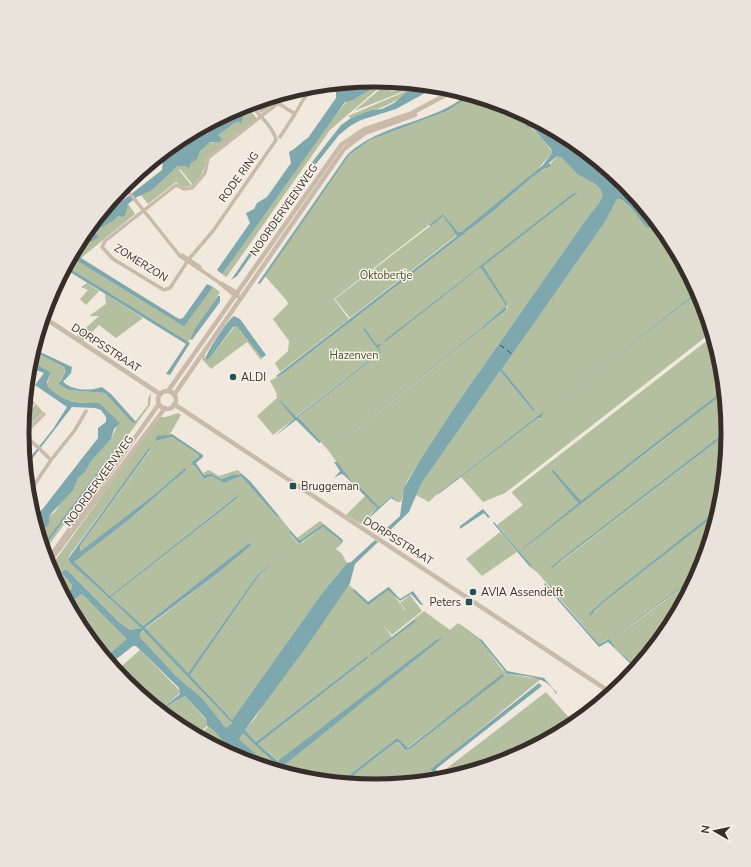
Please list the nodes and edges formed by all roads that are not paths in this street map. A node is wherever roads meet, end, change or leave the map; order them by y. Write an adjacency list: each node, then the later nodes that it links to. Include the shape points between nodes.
1 (308, 94): 5 (street)
2 (447, 95): 11 (street, NOORDERVEENWEG, via 410,114 370,127 345,141)
3 (449, 95): 12 (street, NOORDERVEENWEG, via 411,117 365,133 344,149)
4 (254, 109): 6 (street, RODE RING)
5 (295, 114): 6 (street, via 278,103); 7 (street)
6 (260, 117): 9 (street, via 208,158 205,173 192,188 184,189 176,185); 10 (street, RODE RING, via 276,140 213,230)
7 (280, 137)
8 (128, 191): 9 (street)
9 (143, 210): 10 (street, via 174,250); 10 (street, ZOMERZON, via 105,241 103,249 113,259 164,290 170,288)
10 (188, 260): 11 (street)
11 (236, 294): 12 (street); 14 (street, NOORDERVEENWEG)
12 (241, 297): 16 (street, NOORDERVEENWEG)
13 (47, 321): 15 (street, DORPSSTRAAT)
14 (168, 391): 15 (street); 16 (street)
15 (160, 394): 18 (street)
16 (174, 395): 19 (street)
17 (33, 403): 20 (street)
18 (159, 404): 21 (street); 28 (street, NOORDERVEENWEG)
19 (174, 404): 21 (street); 30 (street, DORPSSTRAAT)
20 (30, 406)
21 (165, 408): 29 (street, NOORDERVEENWEG)
22 (86, 412): 26 (street)
23 (44, 414): 24 (street)
24 (29, 430)
25 (29, 440): 26 (street)
26 (51, 460): 27 (street)
27 (33, 486)
28 (51, 555)
29 (52, 558)
30 (608, 691)

